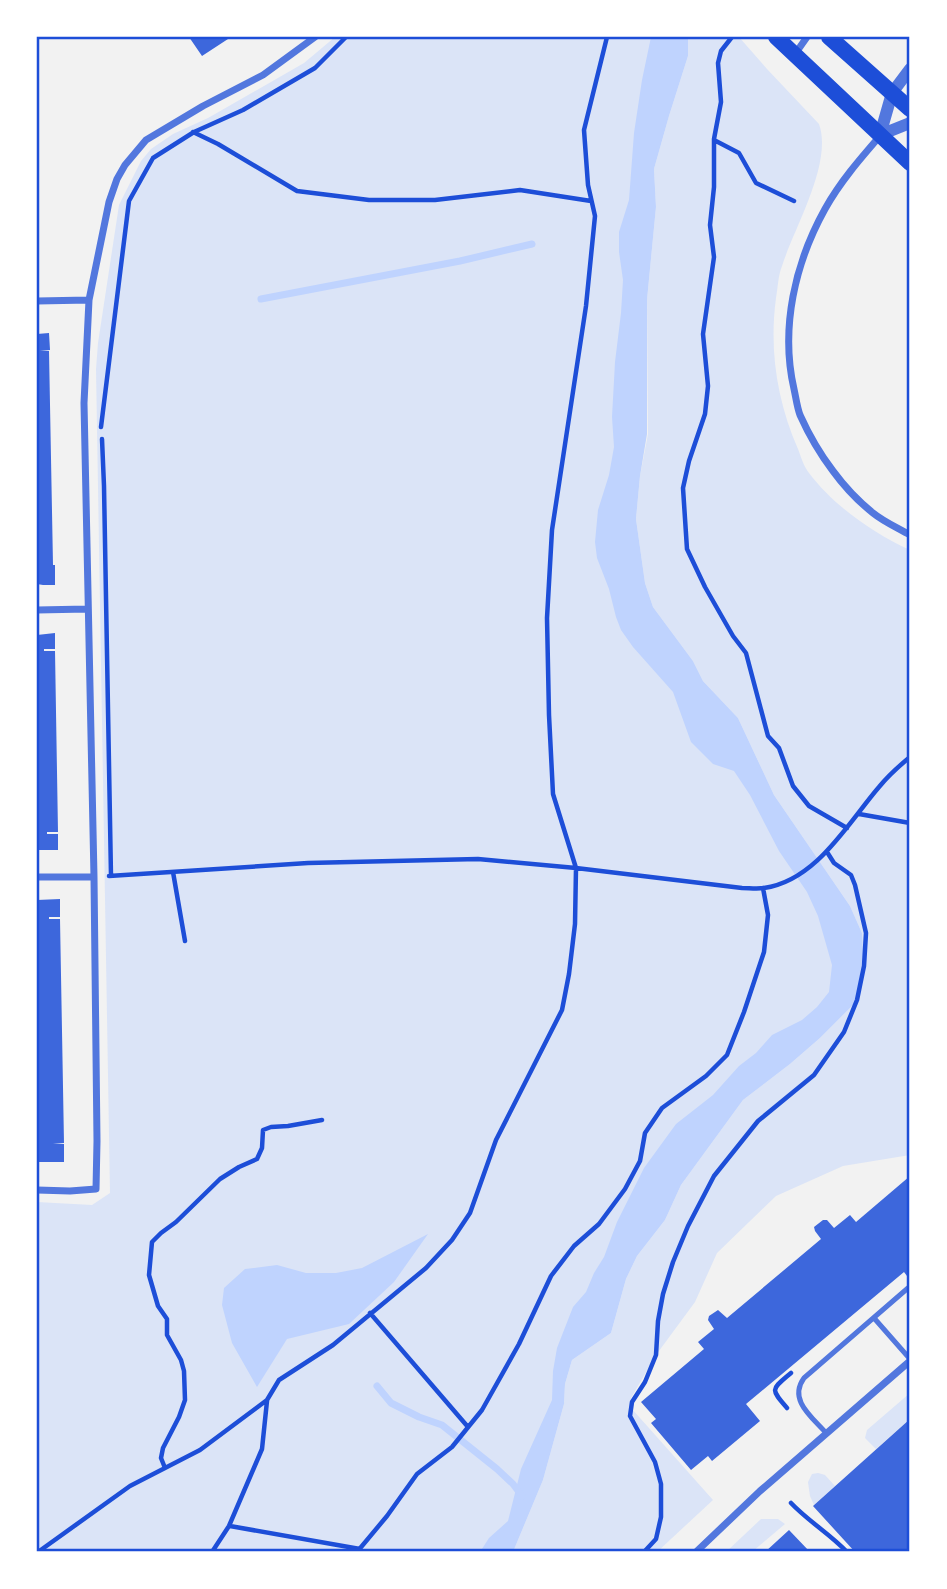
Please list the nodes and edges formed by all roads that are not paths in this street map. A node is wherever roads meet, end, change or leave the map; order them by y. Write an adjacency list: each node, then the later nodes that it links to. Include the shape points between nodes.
1 (315, 37): 12 (street, via 263,75 146,140 117,178)
2 (776, 37): 5 (main road)
3 (807, 37): 5 (street)
4 (829, 37): 7 (main road)
5 (795, 55): 10 (main road)
6 (910, 69): 7 (street)
7 (892, 93): 8 (main road); 10 (street)
8 (910, 109)
9 (910, 123): 10 (street)
10 (880, 135): 11 (main road); 14 (street, via 836,191 806,254 793,294 788,332 790,372 800,414 819,453 843,485 874,514)
11 (910, 163)
12 (89, 300): 13 (street); 15 (street, via 84,403)
13 (37, 301)
14 (910, 535)
15 (87, 609): 16 (street); 18 (street)
16 (37, 610)
17 (37, 877): 18 (street)
18 (94, 877): 19 (street, via 96,1189)
19 (37, 1190)
20 (908, 1288): 21 (lane)
21 (874, 1318): 22 (lane); 23 (lane, via 798,1386 799,1402)
22 (910, 1360): 23 (street)
23 (826, 1433): 24 (street)
24 (696, 1552)

